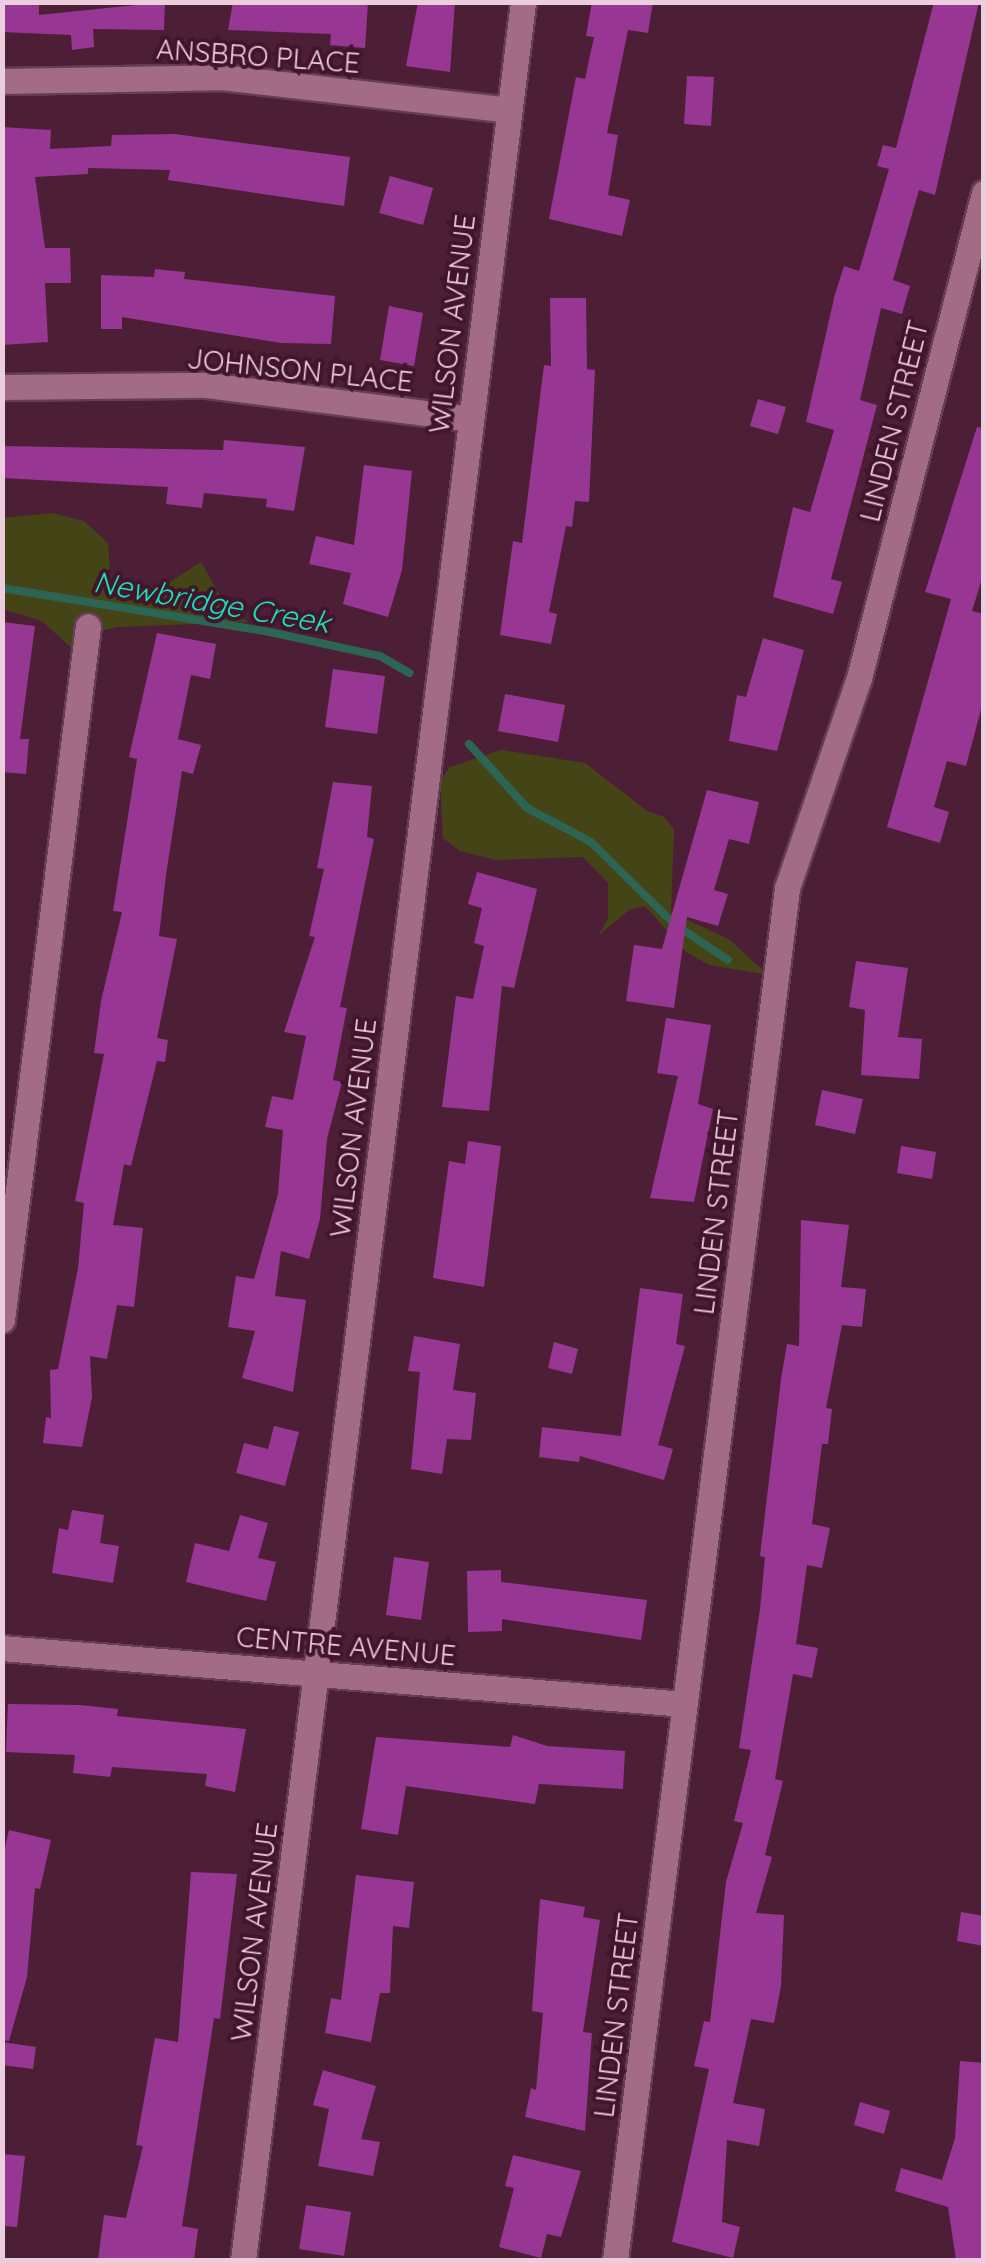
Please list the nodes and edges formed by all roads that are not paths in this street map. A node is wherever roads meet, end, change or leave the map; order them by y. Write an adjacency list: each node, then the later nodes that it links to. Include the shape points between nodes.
1 (523, 2): 3 (street, WILSON AVENUE)
2 (2, 80): 3 (street, ANSBRO PLACE, via 221,77)
3 (509, 110): 6 (street, WILSON AVENUE)
4 (984, 193): 11 (street, LINDEN STREET, via 859,678 787,888)
5 (2, 388): 6 (street, JOHNSON PLACE, via 206,386)
6 (471, 419): 10 (street, WILSON AVENUE)
7 (88, 626): 8 (street)
8 (2, 1320)
9 (2, 1648): 10 (street, CENTRE AVENUE)
10 (316, 1674): 11 (street, CENTRE AVENUE); 12 (street, WILSON AVENUE)
11 (685, 1704): 13 (street, LINDEN STREET)
12 (243, 2260)
13 (615, 2260)

